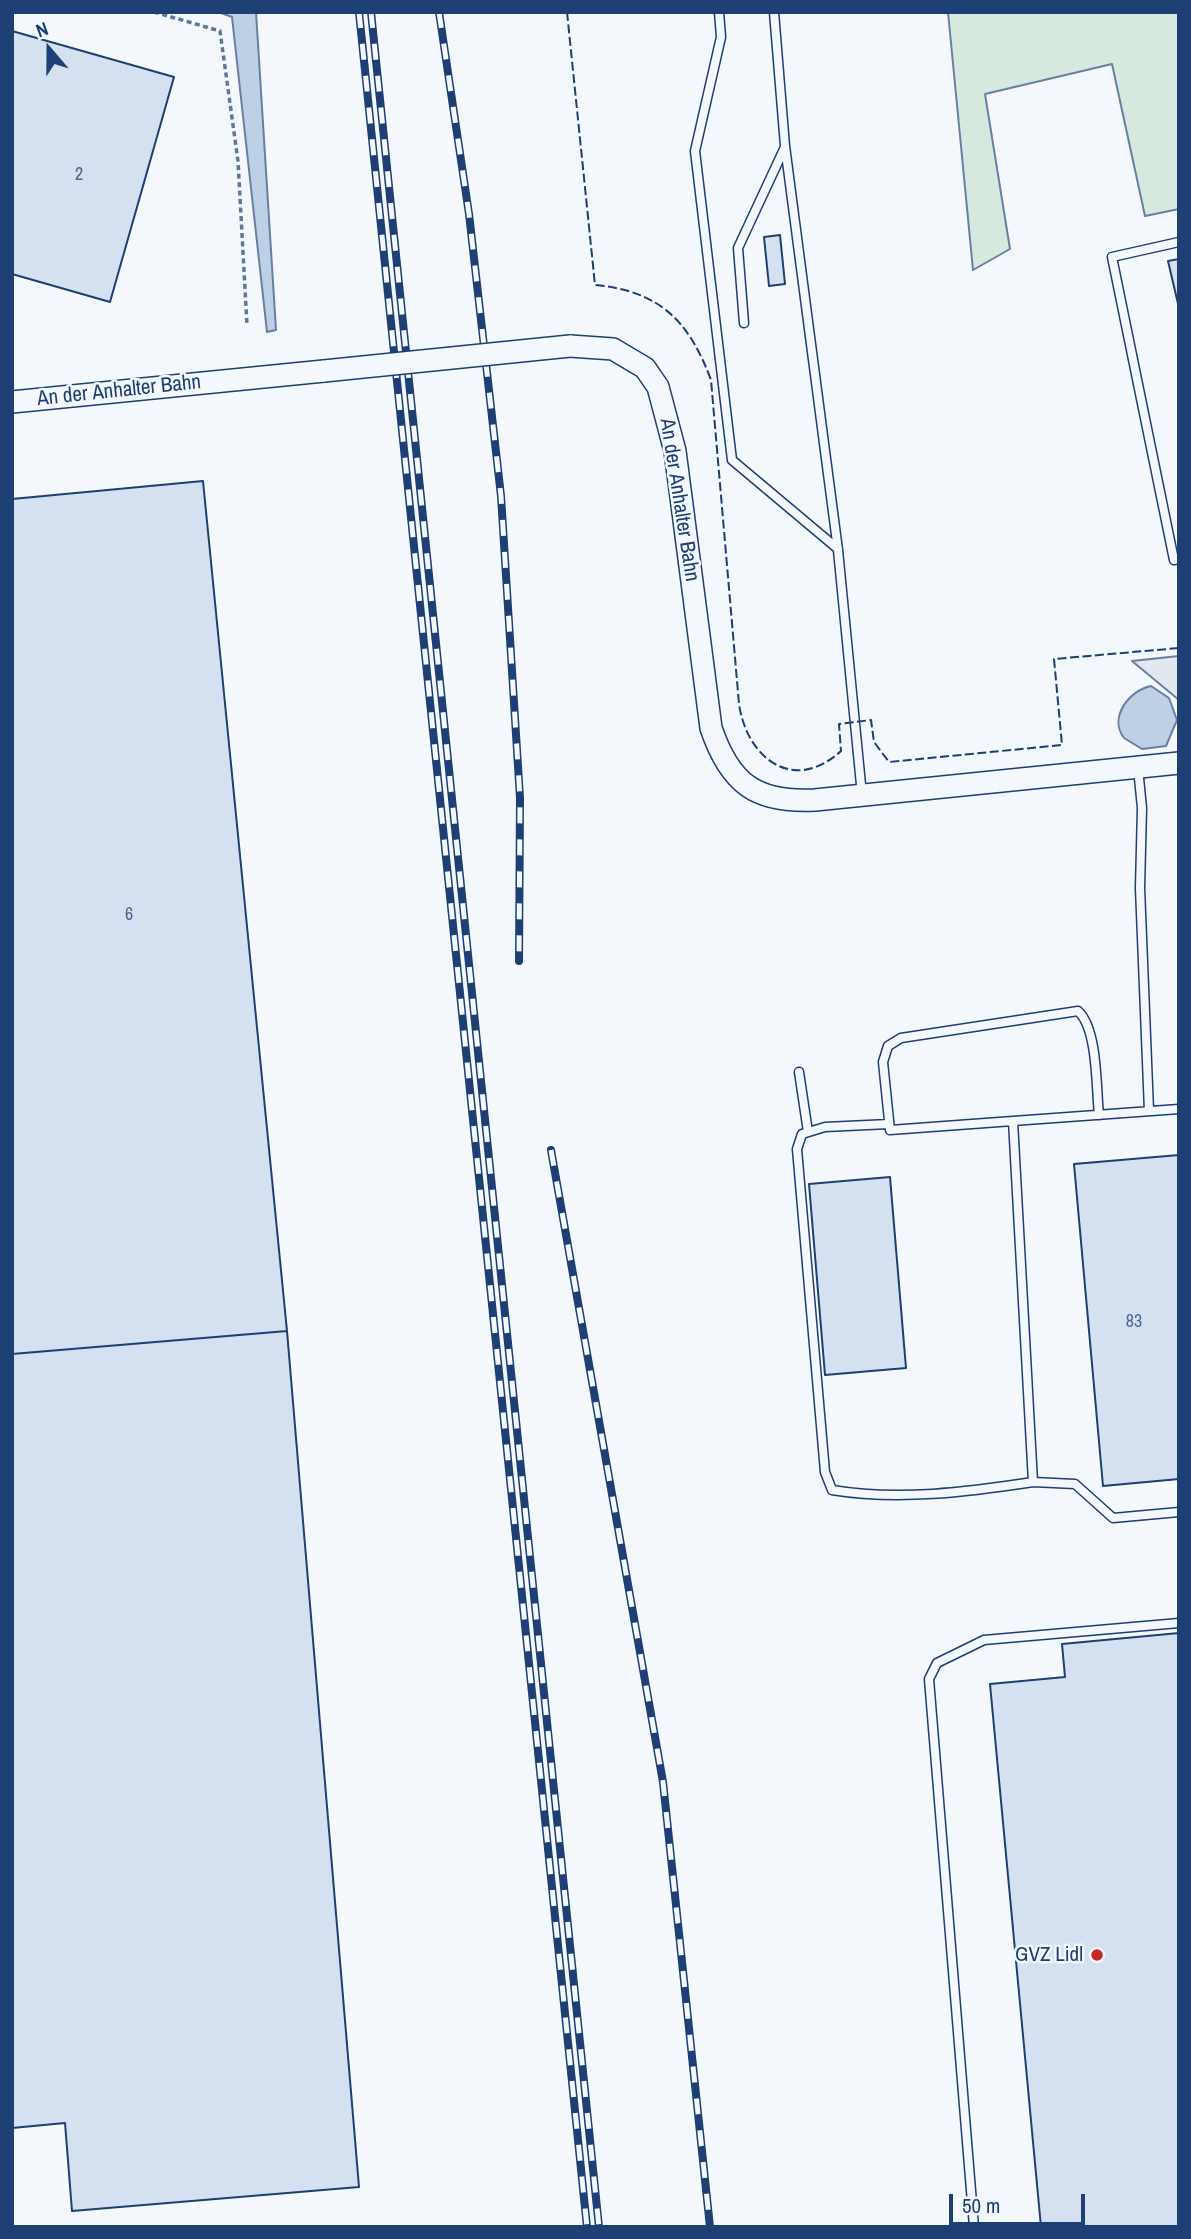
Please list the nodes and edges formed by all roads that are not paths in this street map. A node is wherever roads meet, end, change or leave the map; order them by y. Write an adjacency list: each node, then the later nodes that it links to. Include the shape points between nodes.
1 (719, 12): 7 (lane, via 721,37 695,151 732,460)
2 (774, 12): 3 (lane)
3 (785, 146): 5 (lane, via 738,248); 7 (lane)
4 (1179, 242): 8 (lane, via 1112,257 1174,560)
5 (744, 323)
6 (12, 402): 11 (street, An der Anhalter Bahn, bridge, via 570,346 613,349 645,368 658,387 676,451 711,728 728,768 742,783 778,800)
7 (838, 550): 11 (lane)
8 (1179, 559)
9 (1179, 763): 10 (street, An der Anhalter Bahn)
10 (1138, 767): 11 (street, An der Anhalter Bahn); 14 (lane)
11 (862, 797)
12 (799, 1072): 18 (lane)
13 (1179, 1109): 14 (lane)
14 (1149, 1111): 15 (lane)
15 (1099, 1115): 16 (lane); 17 (lane, via 1091,1035 1087,1019 1079,1011 901,1038 888,1046 883,1062)
16 (1013, 1121): 17 (lane, via 890,1130); 19 (lane)
17 (889, 1124): 18 (lane)
18 (808, 1132): 19 (lane, via 802,1134 797,1149 825,1472 832,1490 857,1495 965,1492)
19 (1034, 1482): 20 (lane, via 1075,1485 1113,1518)
20 (1179, 1512)
21 (1179, 1623): 22 (lane, via 984,1640 937,1663 929,1679)
22 (974, 2227)

